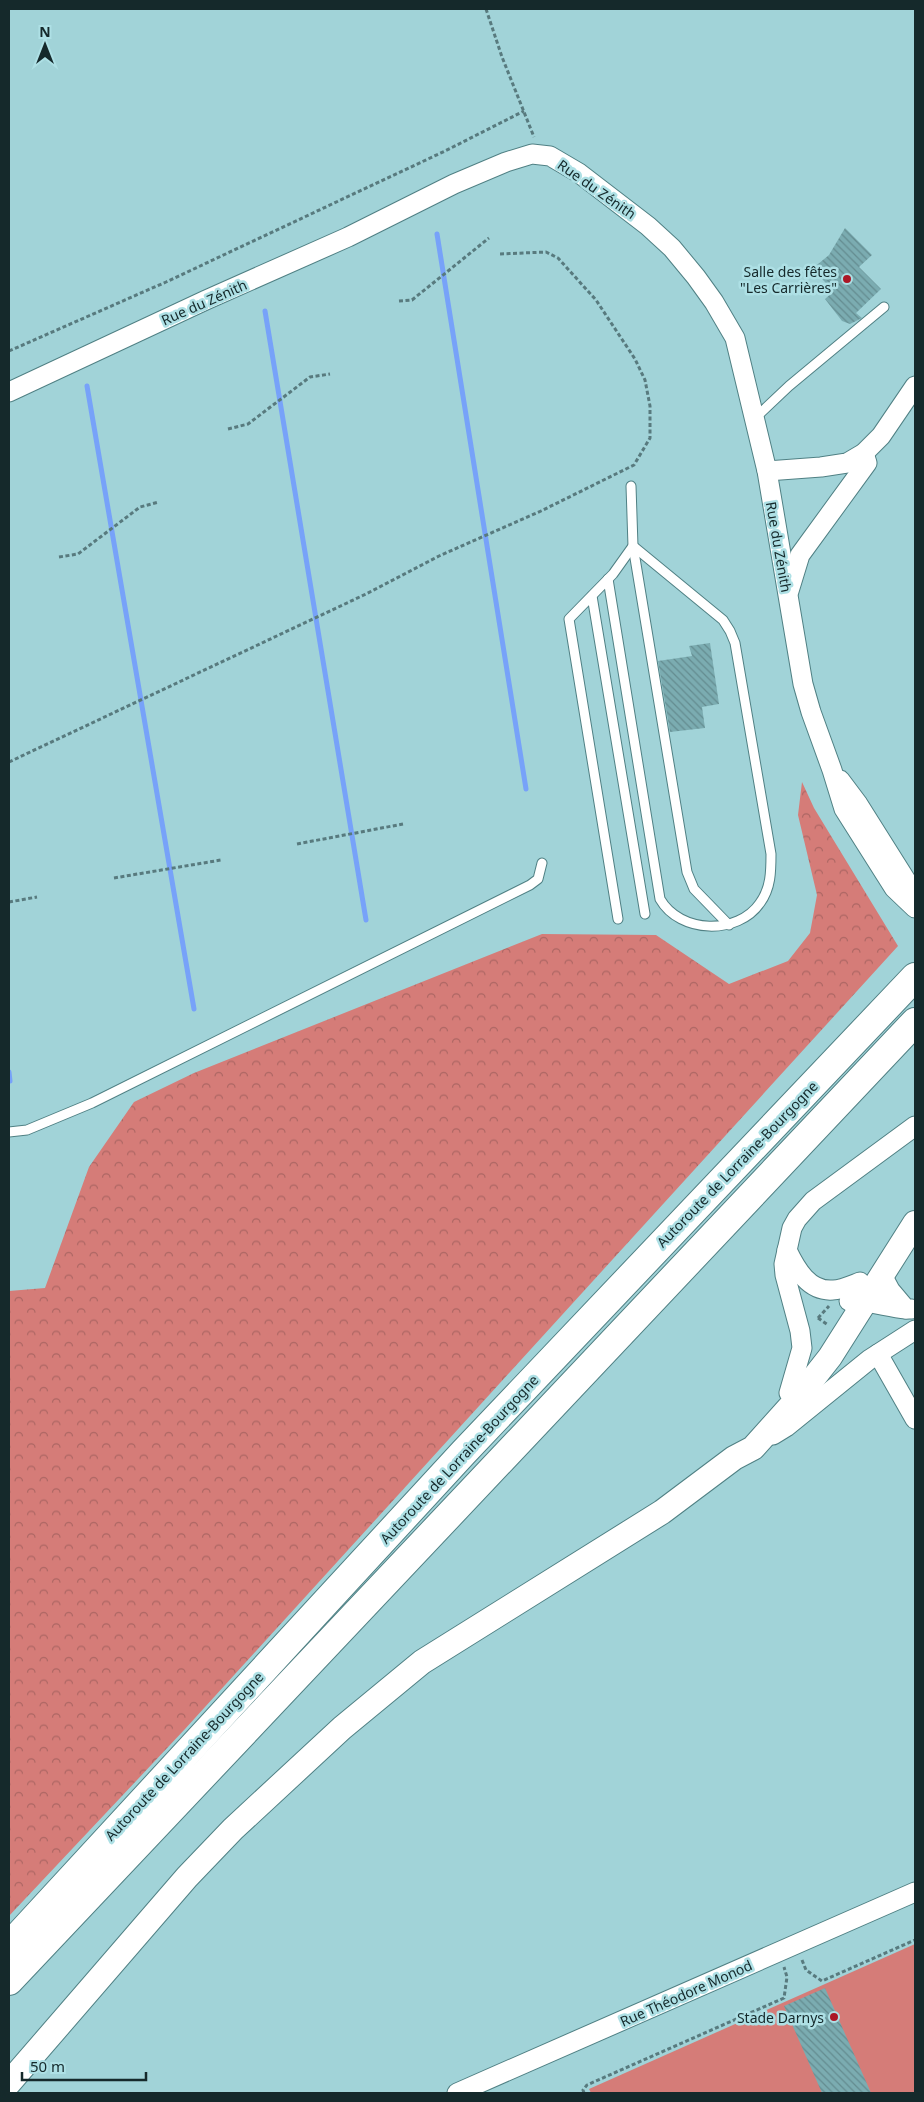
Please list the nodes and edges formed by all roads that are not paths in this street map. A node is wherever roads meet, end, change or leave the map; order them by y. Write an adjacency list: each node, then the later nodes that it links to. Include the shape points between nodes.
1 (884, 307): 4 (lane)
2 (915, 386): 5 (street, via 881,436)
3 (9, 392): 4 (street, Rue du Zénith, via 348,237 454,184 506,162 541,154 579,173 648,226 696,277 735,338)
4 (754, 419): 6 (street, Rue du Zénith)
5 (864, 453): 6 (street, via 847,463); 11 (street, via 867,463 800,555)
6 (767, 471): 11 (street, Rue du Zénith)
7 (631, 486): 8 (lane)
8 (633, 546): 9 (lane); 16 (lane, via 687,872 694,889); 16 (lane, via 723,620 735,643 772,854 768,889 761,902 752,913)
9 (608, 579): 10 (lane); 16 (lane, via 660,899 674,916 692,923)
10 (592, 596): 14 (lane); 15 (lane, via 569,619)
11 (788, 598): 13 (street, Rue du Zénith, via 803,684 844,809 894,888)
12 (542, 863): 20 (lane, via 538,879 530,885 92,1103 27,1130)
13 (914, 905)
14 (645, 914)
15 (618, 919)
16 (729, 925)
17 (915, 977): 32 (highway, Autoroute de Lorraine-Bourgogne, via 464,1452)
18 (915, 1022): 33 (highway, Autoroute de Lorraine-Bourgogne)
19 (915, 1126): 23 (street, via 812,1201 792,1228)
20 (9, 1132)
21 (915, 1210): 24 (street, via 901,1224)
22 (915, 1223): 24 (street)
23 (787, 1250): 24 (street, via 795,1267 808,1282 817,1287); 28 (street, via 785,1275 802,1348)
24 (858, 1290): 25 (street, via 880,1306); 25 (street, via 890,1290); 28 (street); 30 (street, via 830,1357 797,1399)
25 (911, 1309)
26 (915, 1330): 27 (street)
27 (878, 1354): 29 (street); 30 (street, via 786,1427)
28 (789, 1392): 30 (street)
29 (915, 1418)
30 (743, 1453): 34 (street, via 662,1512 422,1662 342,1728 187,1877)
31 (915, 1892): 35 (street, Rue Théodore Monod)
32 (9, 1946)
33 (9, 1981)
34 (9, 2083)
35 (457, 2093)

